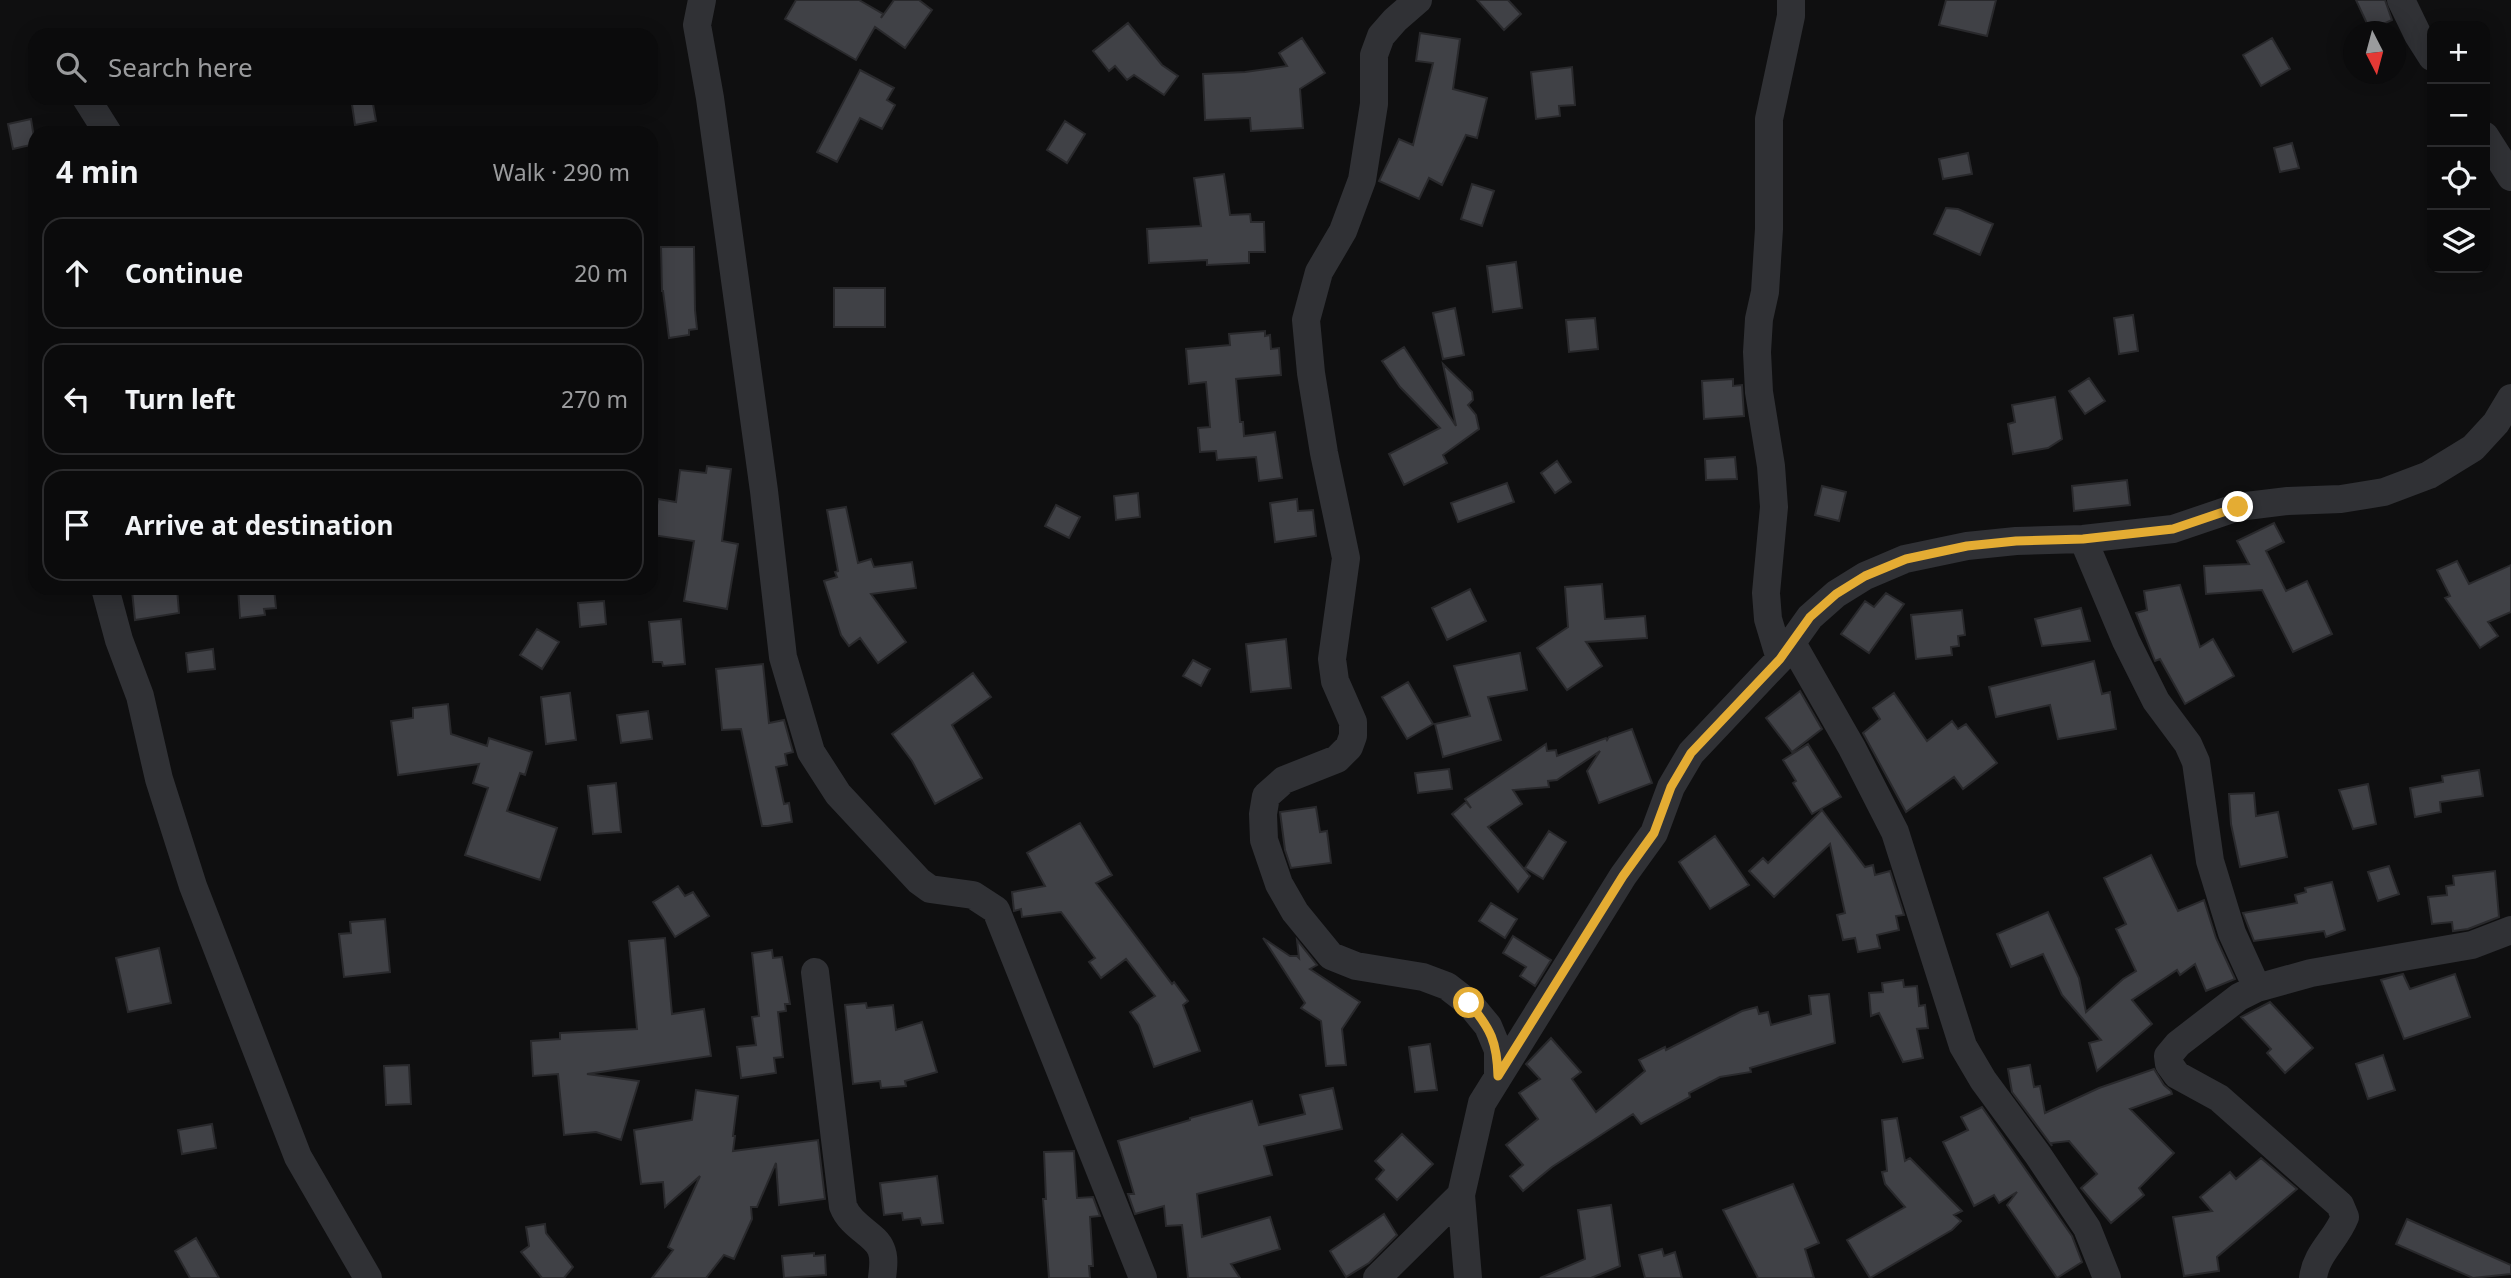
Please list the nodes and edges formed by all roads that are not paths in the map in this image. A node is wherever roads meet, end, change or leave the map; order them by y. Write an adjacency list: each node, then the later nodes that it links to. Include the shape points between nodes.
1 (702, 0): 21 (street, via 697,25 729,233 783,657 811,752 838,794 919,881 930,889 973,895 996,910)
2 (1418, 0): 17 (street, via 1381,36 1374,55 1374,104 1362,180 1343,231 1320,272 1306,320 1322,439 1346,558 1332,659 1335,681 1353,722 1353,736 1337,759 1284,780 1266,796 1264,839 1279,884 1295,912 1331,956 1447,986 1488,1026 1498,1050)
3 (1791, 0): 13 (street, via 1769,119 1769,229 1757,352 1774,507 1768,619)
4 (2401, 0): 5 (street)
5 (2427, 50)
6 (90, 105): 7 (street)
7 (104, 126)
8 (2490, 144): 9 (street)
9 (2511, 177)
10 (2511, 397): 11 (street, via 2496,423 2473,448 2429,475 2384,492 2238,507 2173,529)
11 (2083, 539): 13 (street, via 1967,546 1906,559 1836,594 1810,617); 16 (street, via 2150,689 2196,762 2210,862 2232,933)
12 (107, 595): 19 (street, via 198,899 298,1157)
13 (1786, 651): 17 (street, via 1691,753 1671,787 1654,833); 24 (street, via 1852,748 1895,832 1963,1046 2087,1228)
14 (2511, 930): 16 (street, via 2472,944 2311,973)
15 (816, 972): 20 (street, via 843,1206 851,1222 879,1244)
16 (2257, 988): 25 (street, via 2178,1044 2168,1056 2169,1064 2185,1081 2219,1098 2340,1205 2345,1217 2341,1228 2323,1251)
17 (1498, 1076): 18 (street, via 1482,1103)
18 (1461, 1195): 22 (street); 23 (street)
19 (368, 1278)
20 (882, 1278)
21 (1143, 1278)
22 (1377, 1278)
23 (1468, 1278)
24 (2107, 1278)
25 (2313, 1278)

